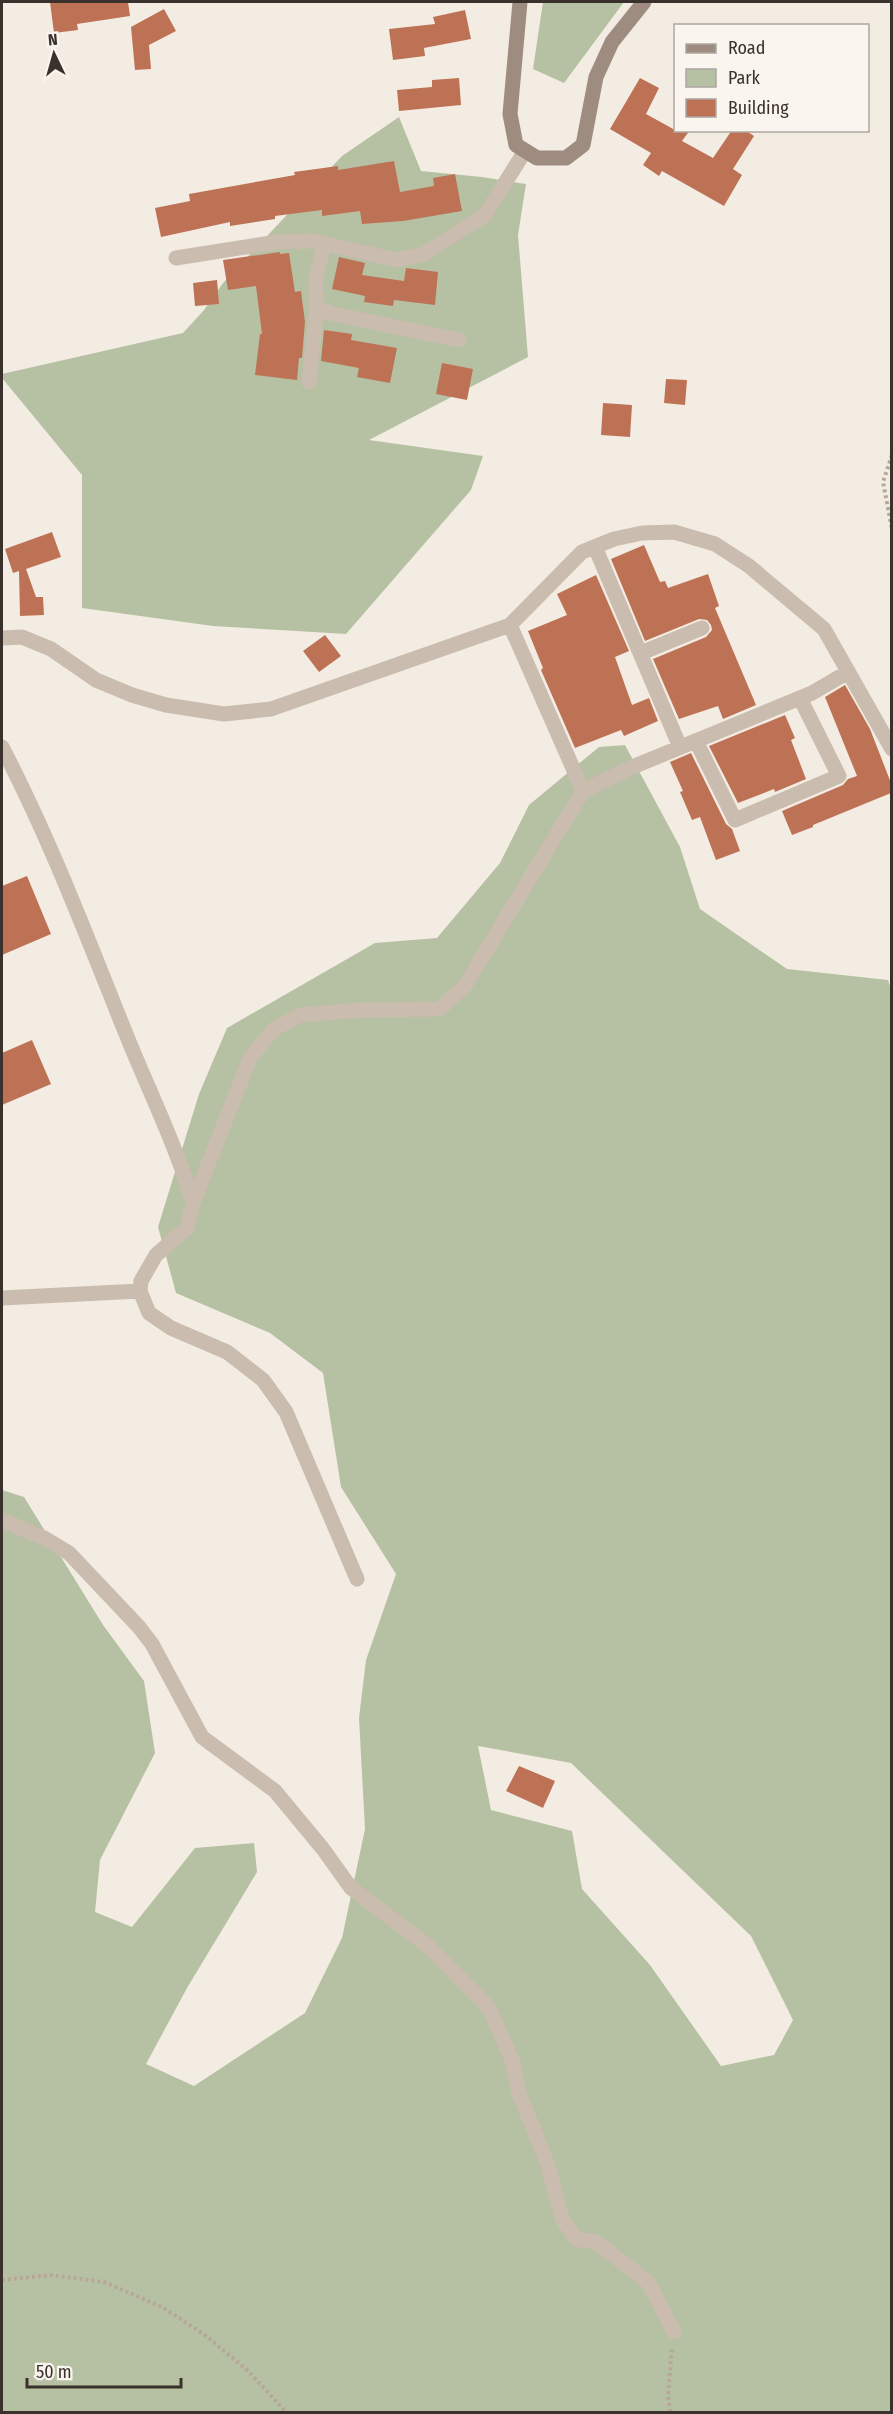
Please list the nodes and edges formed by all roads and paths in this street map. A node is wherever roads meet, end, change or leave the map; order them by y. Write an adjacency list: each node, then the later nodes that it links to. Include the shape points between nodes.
1 (520, 2): 3 (street, via 510,114 516,145)
2 (644, 2): 3 (street, via 612,42 596,77 583,145 566,158 537,158)
3 (525, 151): 4 (street, via 485,215 424,254 396,260)
4 (324, 244): 5 (street, via 277,242); 6 (street, via 316,278)
5 (176, 258)
6 (316, 308): 7 (street); 8 (street)
7 (459, 340)
8 (309, 382)
9 (891, 455): 10 (path, via 883,482)
10 (891, 529)
11 (595, 547): 12 (street, via 582,552); 15 (street); 16 (street, via 642,533 674,532 715,544 749,566 824,629)
12 (510, 625): 14 (street, via 271,709 224,714 132,695 96,680 51,649 22,637); 22 (street)
13 (702, 628): 15 (street)
14 (2, 638)
15 (641, 653): 20 (street)
16 (848, 672): 17 (street); 21 (street)
17 (800, 698): 18 (street); 18 (street, via 839,776 735,820)
18 (696, 741): 20 (street)
19 (2, 747): 23 (street, via 70,895 182,1163)
20 (680, 747): 22 (street)
21 (891, 749)
22 (583, 791): 23 (street, via 464,987 439,1009 300,1016 274,1029 250,1058)
23 (193, 1203): 24 (street, via 187,1228 156,1255 141,1281)
24 (140, 1291): 25 (street); 27 (street, via 149,1314 227,1352 263,1380 286,1412)
25 (2, 1298)
26 (2, 1520): 29 (street, via 69,1553 152,1644 201,1737 275,1791 351,1888 428,1946 489,2008 512,2060 519,2093 548,2165 562,2218 576,2239 596,2242 648,2282)
27 (357, 1579)
28 (2, 2280): 30 (path, via 51,2275 104,2282 162,2307 205,2335 247,2370)
29 (674, 2332): 31 (path)
30 (286, 2412)
31 (670, 2412)

